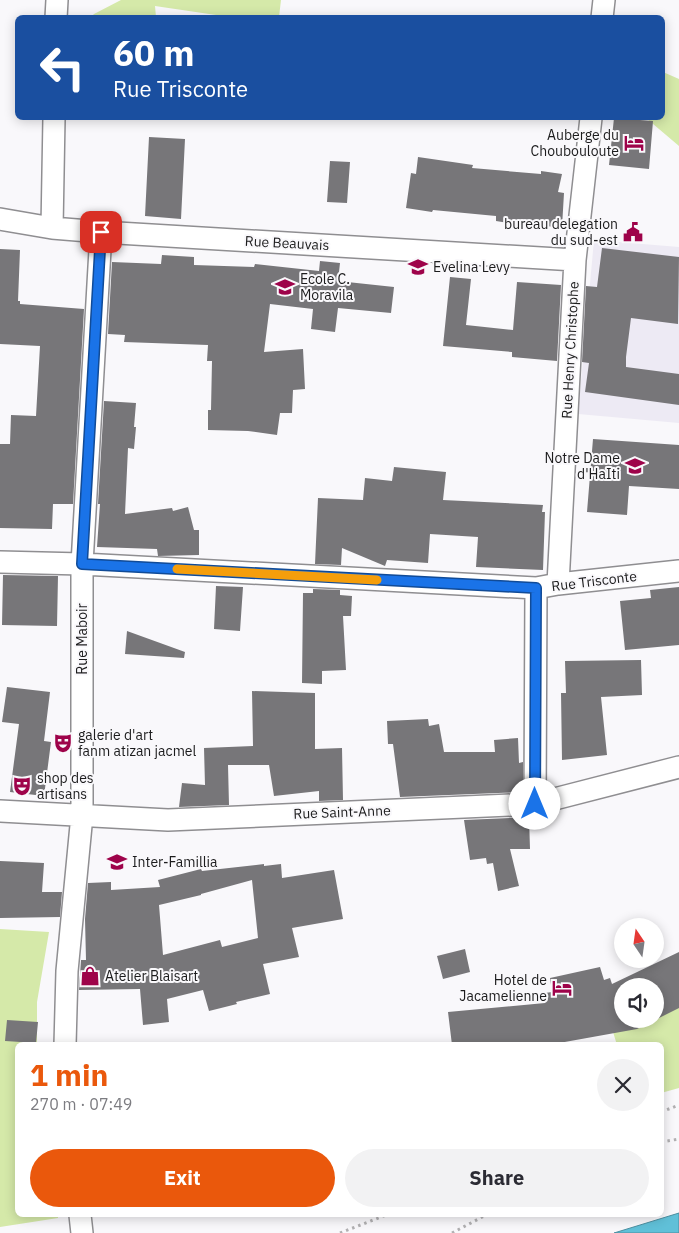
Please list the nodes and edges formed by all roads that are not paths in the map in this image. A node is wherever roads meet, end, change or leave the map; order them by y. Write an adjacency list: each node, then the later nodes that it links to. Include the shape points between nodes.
1 (57, 0): 3 (street)
2 (604, 0): 4 (street)
3 (56, 15)
4 (602, 15)
5 (54, 120): 8 (street)
6 (591, 120): 10 (street, Rue Henry Christophe)
7 (0, 219): 8 (street, Rue Beauvais)
8 (52, 228): 9 (street, Rue Beauvais)
9 (101, 232): 10 (street, Rue Beauvais); 12 (street, Rue Maboir)
10 (575, 260): 14 (street, Rue Henry Christophe)
11 (0, 562): 12 (street, Rue Trisconte)
12 (82, 564): 15 (street, Rue Trisconte); 19 (street, Rue Maboir)
13 (679, 571): 14 (street, Rue Trisconte)
14 (558, 584): 15 (street, Rue Trisconte)
15 (536, 588): 17 (street)
16 (679, 767): 17 (street, Rue Saint-Anne)
17 (535, 804): 19 (street, Rue Saint-Anne, via 168,820)
18 (0, 811): 19 (street, Rue Saint-Anne)
19 (82, 815): 20 (street, Rue Maboir, via 67,971)
20 (65, 1042)
21 (80, 1217): 22 (street)
22 (82, 1233)

